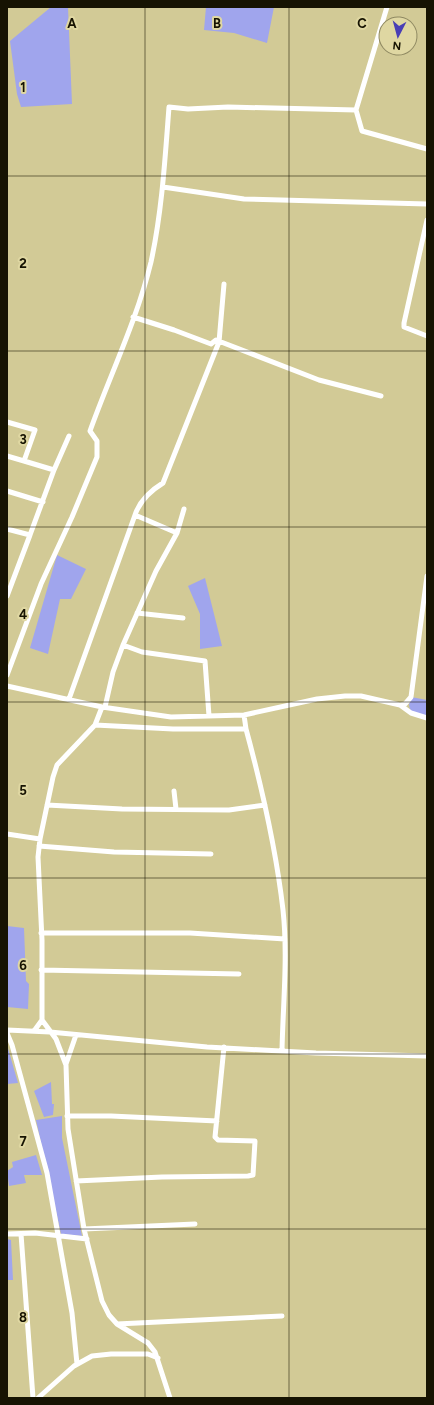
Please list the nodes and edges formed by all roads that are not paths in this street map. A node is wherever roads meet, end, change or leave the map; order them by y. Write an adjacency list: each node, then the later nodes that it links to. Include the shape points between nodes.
1 (387, 7): 2 (street)
2 (356, 110): 3 (street, via 362,131); 4 (street, via 169,107)
3 (427, 149)
4 (163, 188): 5 (street, via 244,199); 8 (street, via 151,262)
5 (427, 204)
6 (427, 220): 9 (street, via 404,327)
7 (224, 284): 10 (street)
8 (133, 317): 10 (street, via 211,344 216,340); 29 (street, via 90,431 97,440 97,457 41,584)
9 (427, 336)
10 (219, 342): 11 (street, via 319,380); 20 (street, via 163,483 149,492 138,506)
11 (381, 396)
12 (7, 422): 15 (street, via 35,430)
13 (69, 436): 16 (street)
14 (7, 456): 15 (street)
15 (24, 461): 16 (street)
16 (54, 470): 18 (street)
17 (7, 491): 18 (street)
18 (43, 502): 23 (street)
19 (184, 509): 22 (street)
20 (135, 515): 22 (street); 31 (street)
21 (7, 529): 23 (street)
22 (176, 533): 26 (street)
23 (30, 535): 25 (street)
24 (427, 576): 32 (street, via 413,688)
25 (7, 596)
26 (137, 613): 27 (street); 28 (street)
27 (183, 618)
28 (123, 645): 34 (street); 37 (street, via 142,652 205,661)
29 (7, 675)
30 (7, 686): 31 (street)
31 (69, 699): 34 (street)
32 (409, 701): 33 (street); 35 (street)
33 (400, 705): 35 (street); 36 (street, via 362,696 336,696)
34 (103, 707): 37 (street, via 171,717); 39 (street)
35 (411, 713): 38 (street)
36 (244, 715): 37 (street); 40 (street)
37 (209, 716)
38 (427, 718)
39 (95, 725): 40 (street, via 173,729); 42 (street, via 57,765)
40 (246, 728): 43 (street)
41 (174, 791): 44 (street)
42 (47, 805): 44 (street, via 122,810); 46 (street)
43 (265, 805): 44 (street, via 229,810); 50 (street, via 283,910)
44 (176, 809)
45 (7, 834): 46 (street)
46 (40, 839): 47 (street)
47 (39, 846): 48 (street, via 114,852); 49 (street)
48 (210, 854)
49 (41, 933): 50 (street, via 190,934); 51 (street)
50 (285, 939): 59 (street)
51 (42, 970): 52 (street); 53 (street)
52 (239, 974)
53 (42, 1020): 55 (street); 56 (street)
54 (7, 1031): 55 (street); 69 (street, via 47,1173)
55 (34, 1031): 56 (street)
56 (50, 1032): 57 (street); 61 (street, via 56,1038)
57 (76, 1035): 58 (street); 61 (street)
58 (224, 1047): 59 (street); 63 (street)
59 (282, 1050): 60 (street)
60 (427, 1056)
61 (66, 1065): 62 (street)
62 (68, 1116): 63 (street); 64 (street)
63 (217, 1121): 64 (street, via 215,1137 218,1140 255,1141 253,1175)
64 (76, 1181): 66 (street)
65 (195, 1224): 66 (street)
66 (84, 1229): 70 (street)
67 (7, 1234): 68 (street)
68 (21, 1234): 69 (street); 75 (street)
69 (58, 1236): 70 (street); 74 (street, via 72,1313)
70 (87, 1239): 72 (street, via 102,1301)
71 (282, 1316): 72 (street)
72 (117, 1324): 73 (street, via 148,1343)
73 (158, 1358): 74 (street, via 148,1354 111,1354 92,1356); 77 (street)
74 (77, 1364): 76 (street)
75 (33, 1398)
76 (38, 1398)
77 (170, 1398)

